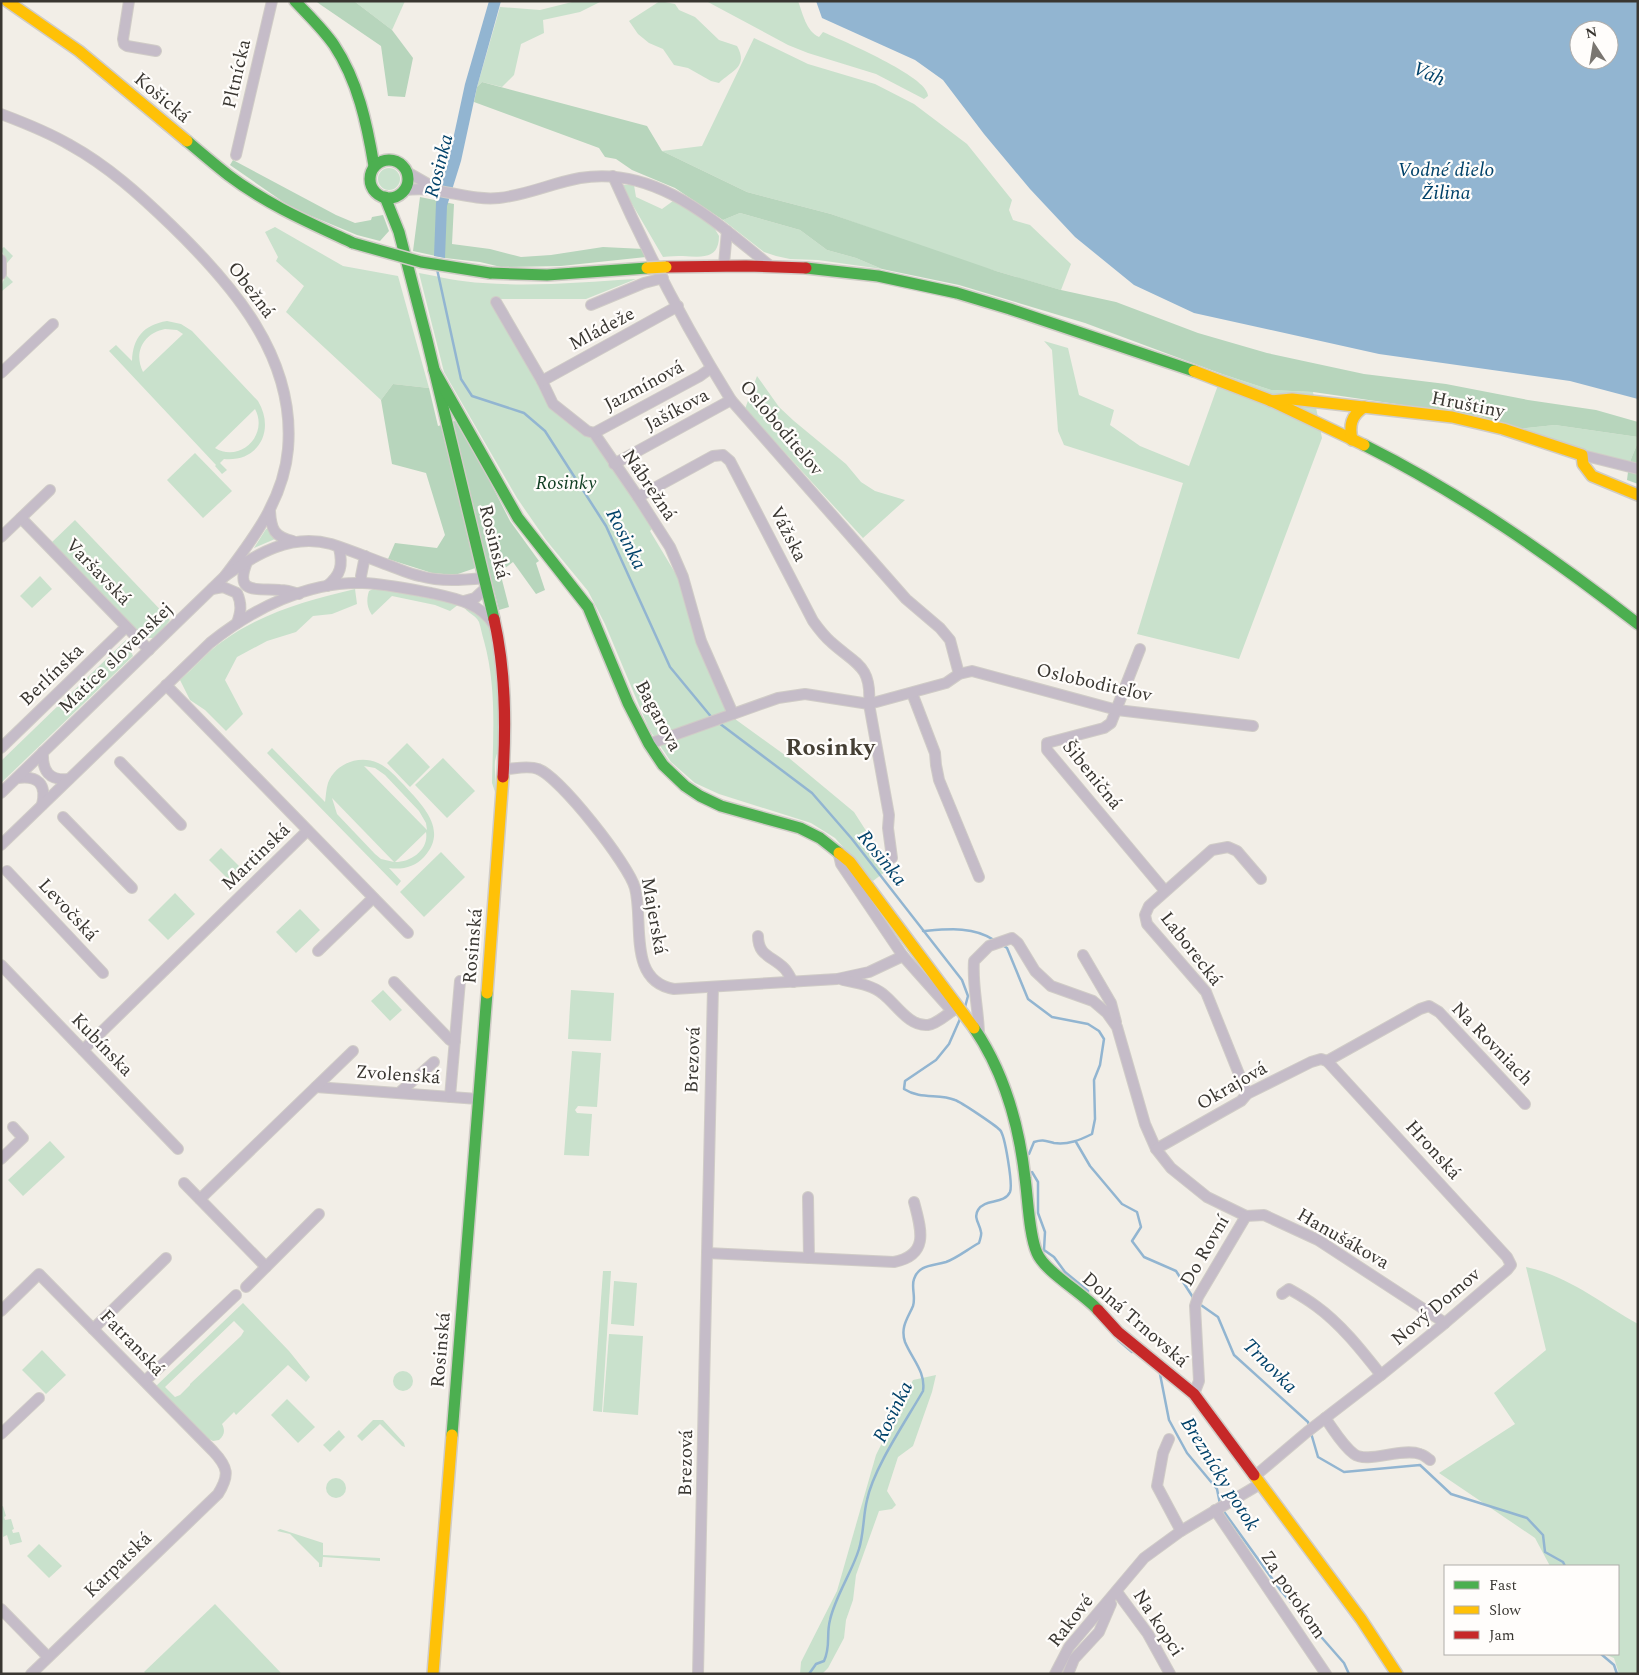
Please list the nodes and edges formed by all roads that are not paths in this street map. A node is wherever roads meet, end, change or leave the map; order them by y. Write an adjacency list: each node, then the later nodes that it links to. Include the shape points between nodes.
1 (7, 1): 21 (street, Košická, bridge, via 79,51 216,166 256,194 353,243 416,262 490,273 547,275 647,268)
2 (129, 1): 5 (street, via 124,44)
3 (272, 1): 8 (street, Pltnícka)
4 (294, 1): 7 (street, via 337,51)
5 (156, 51)
6 (1, 114): 42 (street, Obežná, via 72,145 130,187 202,256 254,322 280,376 288,416 284,471)
7 (367, 122): 9 (street); 10 (street)
8 (236, 155)
9 (389, 160): 10 (street); 11 (street, via 400,163)
10 (374, 166): 15 (street, via 371,184 378,195)
11 (407, 172): 13 (street); 14 (street)
12 (613, 176): 13 (street, via 579,178 497,198); 16 (street, via 636,179 668,192); 21 (street, Osloboditeľov)
13 (440, 191): 14 (street)
14 (402, 192): 15 (street, via 392,198); 17 (street, Rosinská)
15 (385, 197): 17 (street, Rosinská)
16 (727, 231): 19 (street); 20 (street)
17 (399, 232): 28 (street, Rosinská)
18 (1, 260): 22 (street)
19 (724, 264): 20 (street, Košická); 21 (street, Košická)
20 (769, 265): 32 (street, Košická, via 880,276 976,299 1134,350)
21 (664, 273): 24 (street); 25 (street, Osloboditeľov)
22 (1, 274)
23 (496, 302): 30 (street, Nábrežná)
24 (591, 304)
25 (678, 306): 27 (street, Osloboditeľov); 30 (street, Mládeže)
26 (53, 324): 29 (street)
27 (711, 368): 31 (street, Osloboditeľov); 34 (street, Jazmínová)
28 (434, 370): 50 (street, Rosinská); 69 (street, Bagarova, via 518,518 588,607 628,703)
29 (1, 373)
30 (542, 381): 34 (street, Nábrežná, via 553,404)
31 (732, 400): 37 (street, Jašíkova); 62 (street, Osloboditeľov, via 906,599 950,640)
32 (1271, 400): 33 (street, Hruštiny, via 1292,399); 35 (street, Košická)
33 (1364, 407): 35 (street, via 1352,416 1349,429); 36 (street, Hruštiny, via 1452,417 1503,429)
34 (594, 433): 37 (street, Nábrežná)
35 (1352, 440): 57 (street, Košická, via 1509,530)
36 (1582, 455): 38 (street); 40 (street, via 1583,464 1592,476)
37 (614, 464): 41 (street, Nábrežná)
38 (1638, 469)
39 (50, 490): 43 (street)
40 (1638, 495)
41 (638, 497): 65 (street, Vážska, via 713,456 722,455 730,461 813,621 830,642 854,659 865,672); 67 (street, Nábrežná, via 670,547 683,577 702,641)
42 (270, 510): 45 (street, Matice slovenskej, via 273,530 284,539); 49 (street, Obežná)
43 (21, 518): 44 (street); 58 (street, Varšavská)
44 (1, 537)
45 (297, 542): 46 (street, Matice slovenskej, via 312,541); 48 (street, Matice slovenskej, via 268,550)
46 (339, 548): 47 (street, Matice slovenskej); 52 (street, via 342,559 339,573)
47 (364, 556): 50 (street, Matice slovenskej, via 421,576); 51 (street)
48 (247, 561): 49 (street, Matice slovenskej); 54 (street, via 242,573 246,586 254,590)
49 (225, 576): 53 (street, Matice slovenskej)
50 (486, 582): 55 (street, via 475,598); 59 (street, Rosinská)
51 (362, 583): 52 (street); 55 (street, via 386,584)
52 (326, 587): 54 (street)
53 (212, 589): 56 (street, via 222,587 237,593 241,610); 61 (street, Matice slovenskej)
54 (300, 594): 56 (street, via 256,611)
55 (464, 600): 59 (street, via 490,618)
56 (237, 623): 63 (street, via 210,643)
57 (1638, 624)
58 (126, 627): 61 (street, Varšavská); 70 (street, Berlínska)
59 (496, 630): 73 (street, Rosinská, via 504,683)
60 (1140, 649): 66 (street)
61 (149, 650): 71 (street, Matice slovenskej)
62 (959, 674): 64 (street, Osloboditeľov, via 946,683); 66 (street, Osloboditeľov, via 972,671)
63 (166, 685): 75 (street); 80 (street, Martinská)
64 (912, 693): 65 (street, Osloboditeľov); 85 (street, via 935,753 939,780)
65 (869, 704): 67 (street, via 806,694 778,698); 83 (street, Vážska, via 890,815 888,828 892,858)
66 (1117, 710): 68 (street, Osloboditeľov); 88 (street, Šibeničná, via 1111,723 1104,728 1047,743 1047,750)
67 (733, 714): 69 (street)
68 (1253, 726)
69 (649, 744): 82 (street, Bagarova, via 671,774 700,796 721,806 800,828)
70 (1, 748)
71 (43, 752): 74 (street, Matice slovenskej); 75 (street, via 45,770 51,777)
72 (120, 762): 79 (street)
73 (504, 769): 101 (street, Majerská, via 536,768 543,771 574,801 617,855 636,889 640,946 650,976 667,988); 114 (street, Rosinská)
74 (17, 778): 76 (street, Matice slovenskej); 77 (street, via 27,776 41,784 45,793)
75 (69, 780): 77 (street)
76 (1, 794)
77 (42, 806): 81 (street)
78 (63, 817): 87 (street)
79 (181, 824)
80 (307, 831): 89 (street); 106 (street, Martinská)
81 (1, 845)
82 (838, 851): 94 (street, via 841,864); 102 (street, Bagarova, via 869,886)
83 (886, 859)
84 (7, 871): 96 (street, Levočská)
85 (979, 877)
86 (1261, 879): 88 (street, Laborecká, via 1238,851 1228,846 1212,850)
87 (132, 888)
88 (1165, 891): 112 (street, Laborecká, via 1149,906 1145,915 1147,924 1206,992)
89 (373, 898): 90 (street); 92 (street)
90 (408, 933)
91 (758, 936): 100 (street, via 761,951 783,967)
92 (318, 951)
93 (1083, 955): 103 (street, Hanušákova, via 1111,1003)
94 (903, 956): 97 (street, Majerská, via 869,972); 102 (street)
95 (1, 965): 106 (street, Kubínska)
96 (103, 973)
97 (837, 979): 100 (street, Majerská); 102 (street, Majerská, via 865,985 883,994 908,1018 920,1024 929,1025)
98 (460, 981): 105 (street)
99 (394, 982): 105 (street, via 450,1040)
100 (793, 982): 101 (street, Majerská)
101 (713, 987): 126 (street, Brezová)
102 (959, 1011): 104 (street, Dolná Trnovská)
103 (1117, 1028): 104 (street, Hanušákova, via 1108,1013 1092,1001 1050,986 1034,971 1012,938 989,946 974,961); 118 (street, Hanušákova, via 1145,1124)
104 (979, 1036): 139 (street, Dolná Trnovská, via 1012,1108 1022,1149 1037,1254 1050,1270 1092,1303 1118,1332)
105 (456, 1041): 113 (street)
106 (83, 1050): 117 (street, Kubínska)
107 (353, 1051): 110 (street, Zvolenská)
108 (1327, 1061): 112 (street, Okrajová, via 1311,1062); 115 (street, Na Rovniach, via 1429,1006 1439,1012); 129 (street, Hronská)
109 (434, 1062): 111 (street)
110 (316, 1087): 111 (street, Zvolenská); 122 (street, Zvolenská)
111 (398, 1094): 113 (street, Zvolenská)
112 (1247, 1094): 118 (street, Okrajová, via 1241,1101)
113 (450, 1097): 114 (street, Zvolenská)
114 (478, 1099): 153 (street, Rosinská)
115 (1526, 1104)
116 (13, 1127): 119 (street, via 23,1138)
117 (178, 1149)
118 (1156, 1149): 125 (street, Hanušákova, via 1171,1168 1207,1197)
119 (1, 1159)
120 (184, 1183): 122 (street)
121 (808, 1197): 128 (street)
122 (200, 1199): 130 (street)
123 (914, 1202): 128 (street, via 921,1241 912,1256 894,1262)
124 (319, 1214): 130 (street)
125 (1246, 1216): 135 (street, Hanušákova, via 1264,1215 1318,1240); 139 (street, Do Rovní, via 1196,1301 1199,1381)
126 (707, 1253): 128 (street); 154 (street, Brezová)
127 (166, 1258): 136 (street)
128 (809, 1258)
129 (1511, 1265): 135 (street, Nový Domov)
130 (266, 1267): 131 (street)
131 (246, 1287)
132 (1282, 1294): 137 (street, via 1289,1289 1316,1306)
133 (236, 1296): 138 (street)
134 (1, 1311): 136 (street, Fatranská, via 39,1274)
135 (1445, 1323): 137 (street, Nový Domov)
136 (93, 1329): 138 (street, Fatranská)
137 (1381, 1375): 141 (street, Nový Domov)
138 (145, 1381): 145 (street, Fatranská, via 222,1461)
139 (1194, 1394): 146 (street, Dolná Trnovská)
140 (39, 1398): 142 (street)
141 (1325, 1418): 144 (street, via 1355,1456 1412,1452); 146 (street, Nový Domov)
142 (1, 1434)
143 (1169, 1439): 148 (street, via 1162,1453 1157,1486)
144 (1430, 1460)
145 (226, 1480): 151 (street, Karpatská, via 218,1494)
146 (1258, 1480): 147 (street, Rakové); 159 (street, Dolná Trnovská, via 1362,1619)
147 (1219, 1508): 148 (street, Rakové); 158 (street, Za potokom)
148 (1181, 1531): 149 (street, Rakové, via 1144,1558)
149 (1117, 1592): 155 (street, Rakové, via 1069,1647); 156 (street, Rakové, via 1099,1632 1074,1659); 157 (street, Na kopci, via 1148,1634)
150 (1, 1609): 151 (street)
151 (48, 1657): 152 (street, Karpatská)
152 (31, 1674)
153 (434, 1674)
154 (698, 1674)
155 (1055, 1674)
156 (1068, 1674)
157 (1170, 1674)
158 (1326, 1674)
159 (1397, 1674)

